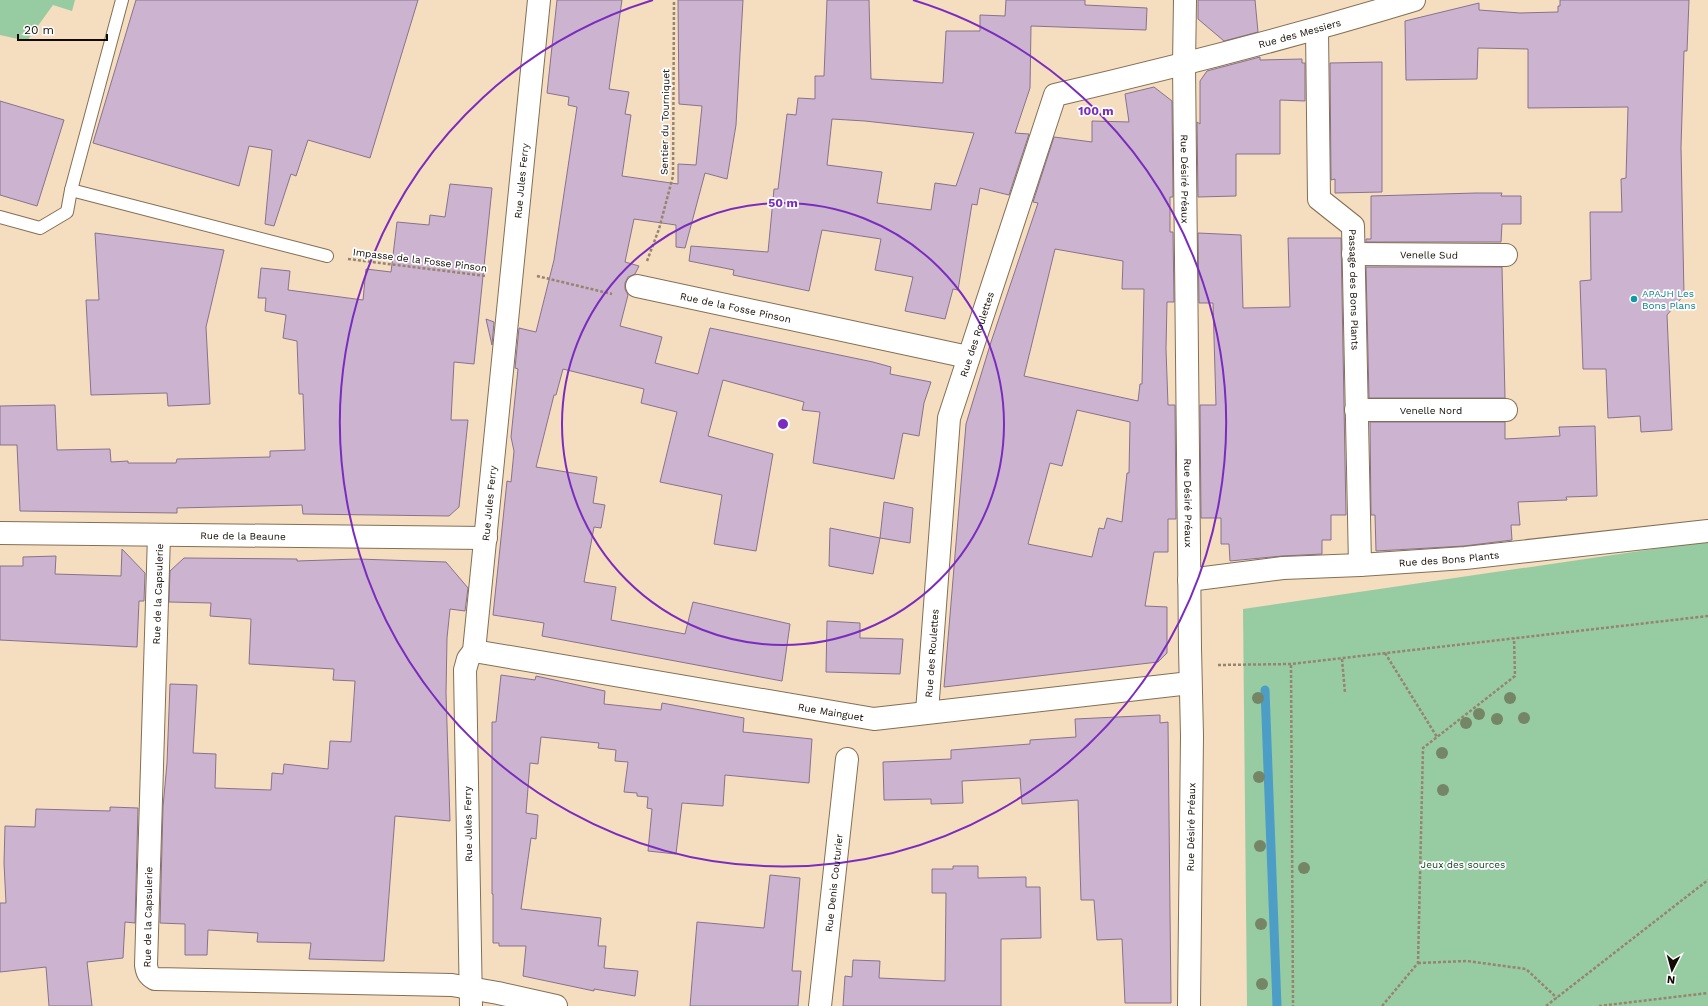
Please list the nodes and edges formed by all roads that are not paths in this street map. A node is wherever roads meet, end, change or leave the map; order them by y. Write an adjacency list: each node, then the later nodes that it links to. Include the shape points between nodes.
1 (122, 0): 7 (lane)
2 (539, 0): 19 (street, Rue Jules Ferry)
3 (1185, 0): 6 (street, Rue Désiré Préaux)
4 (1414, 0): 5 (street, Rue des Messiers)
5 (1317, 30): 6 (street, Rue des Messiers); 9 (street, Passage des Bons Plants, via 1319,199 1352,226)
6 (1184, 65): 13 (street, Rue des Roulettes, via 1055,95); 21 (street, Rue Désiré Préaux)
7 (71, 190): 8 (lane, via 67,212 40,228); 11 (lane)
8 (0, 216)
9 (1353, 254): 10 (street, Venelle Sud); 14 (street, Passage des Bons Plants)
10 (1506, 254)
11 (327, 256)
12 (637, 286): 13 (street, Rue de la Fosse Pinson)
13 (968, 357): 24 (street, Rue des Roulettes, via 949,418)
14 (1356, 410): 15 (street, Venelle Nord); 20 (street, Passage des Bons Plants)
15 (1506, 410)
16 (1708, 531): 20 (street, Rue des Bons Plants, via 1465,558)
17 (0, 533): 18 (street, Rue de la Beaune)
18 (159, 535): 19 (street, Rue de la Beaune); 26 (street, Rue de la Capsulerie, via 147,972 155,979 452,985)
19 (486, 538): 22 (street, Rue Jules Ferry)
20 (1360, 565): 21 (street, Rue des Bons Plants, via 1283,568)
21 (1189, 580): 23 (street, Rue Désiré Préaux)
22 (474, 651): 24 (street, Rue Mainguet, via 874,719); 26 (street, Rue Jules Ferry, via 465,670)
23 (1190, 683): 24 (street, Rue Mainguet); 29 (street, Rue Désiré Préaux, via 1192,736)
24 (927, 712)
25 (847, 759): 28 (street, Rue Denis Couturier)
26 (472, 997): 27 (street)
27 (556, 1006)
28 (820, 1006)
29 (1189, 1006)

